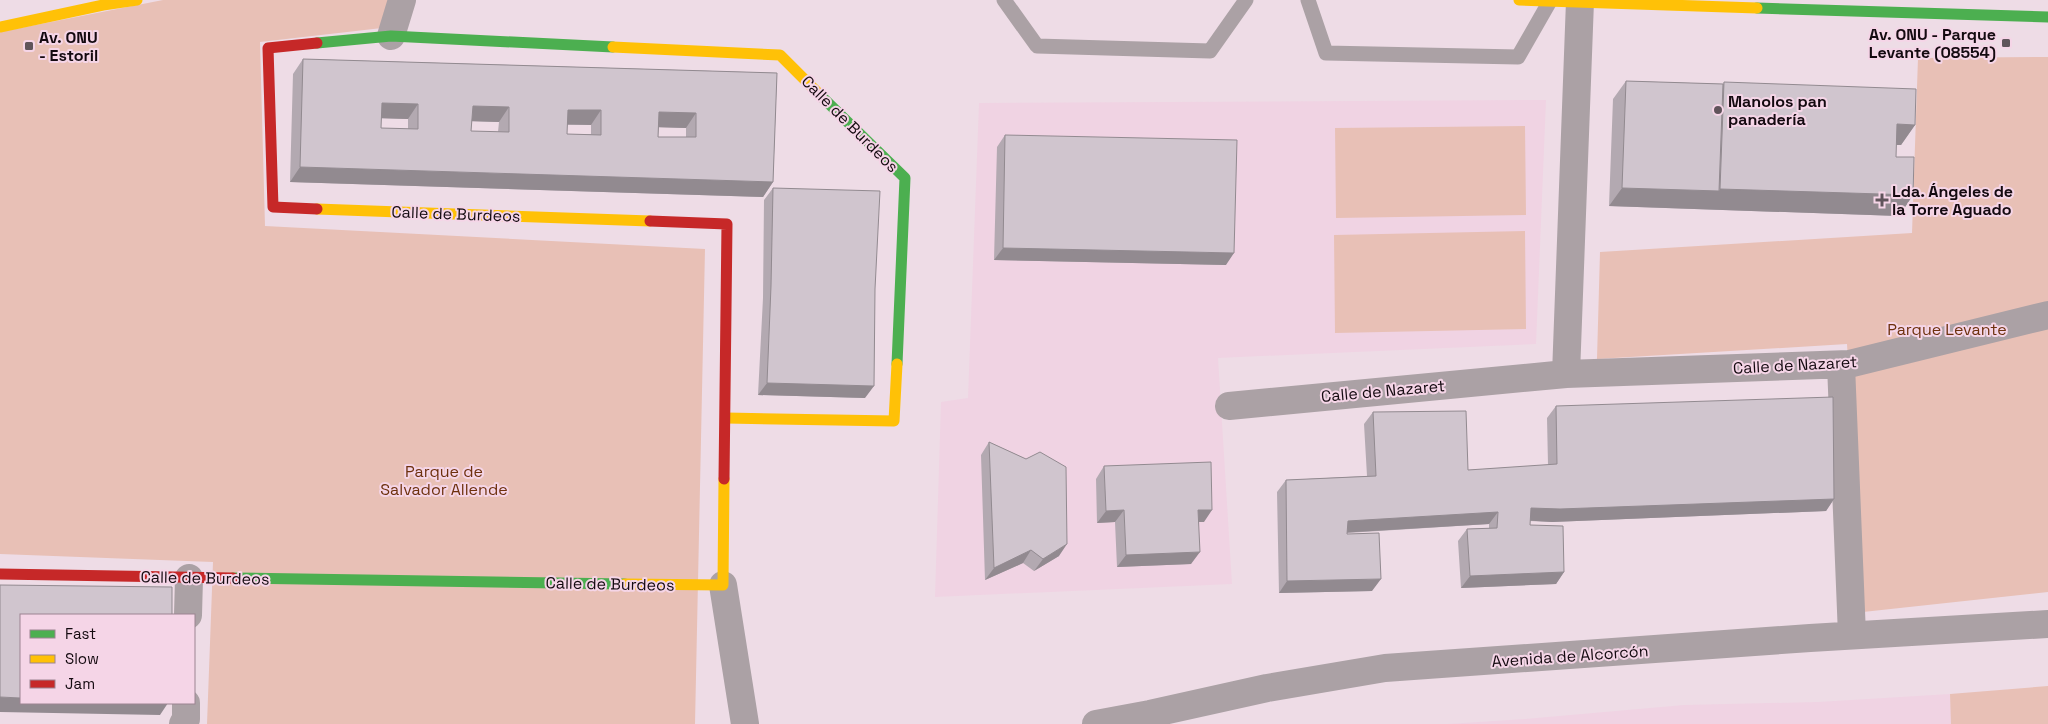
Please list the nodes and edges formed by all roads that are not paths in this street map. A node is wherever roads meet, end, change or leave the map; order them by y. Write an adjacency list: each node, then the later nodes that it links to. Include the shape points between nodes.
1 (138, 0): 10 (street)
2 (402, 0): 13 (street)
3 (1004, 0): 4 (lane, via 1037,46 1210,51)
4 (1246, 0)
5 (1308, 0): 7 (lane, via 1326,53 1518,57)
6 (1519, 0): 7 (street)
7 (1550, 1): 8 (street)
8 (1580, 2): 9 (street); 16 (street)
9 (1682, 2): 11 (street)
10 (103, 3): 12 (street)
11 (2048, 17)
12 (0, 27)
13 (391, 36): 18 (street, Calle de Burdeos, via 268,48 273,207 727,224); 18 (street, Calle de Burdeos, via 780,54 904,178 894,420)
14 (2048, 315): 15 (street, Calle de Nazaret)
15 (1841, 365): 16 (street, Calle de Nazaret); 24 (street)
16 (1566, 374): 17 (street, Calle de Nazaret)
17 (1229, 406)
18 (726, 418): 21 (street, Calle de Burdeos)
19 (0, 574): 20 (street, Calle de Burdeos)
20 (188, 578): 21 (street, Calle de Burdeos); 22 (street)
21 (723, 585): 27 (street)
22 (188, 614)
23 (2048, 624): 24 (street, Avenida de Alcorcón)
24 (1852, 636): 28 (street, Avenida de Alcorcón, via 1384,668 1267,688)
25 (186, 704): 26 (street)
26 (183, 724)
27 (745, 724)
28 (1096, 724)

